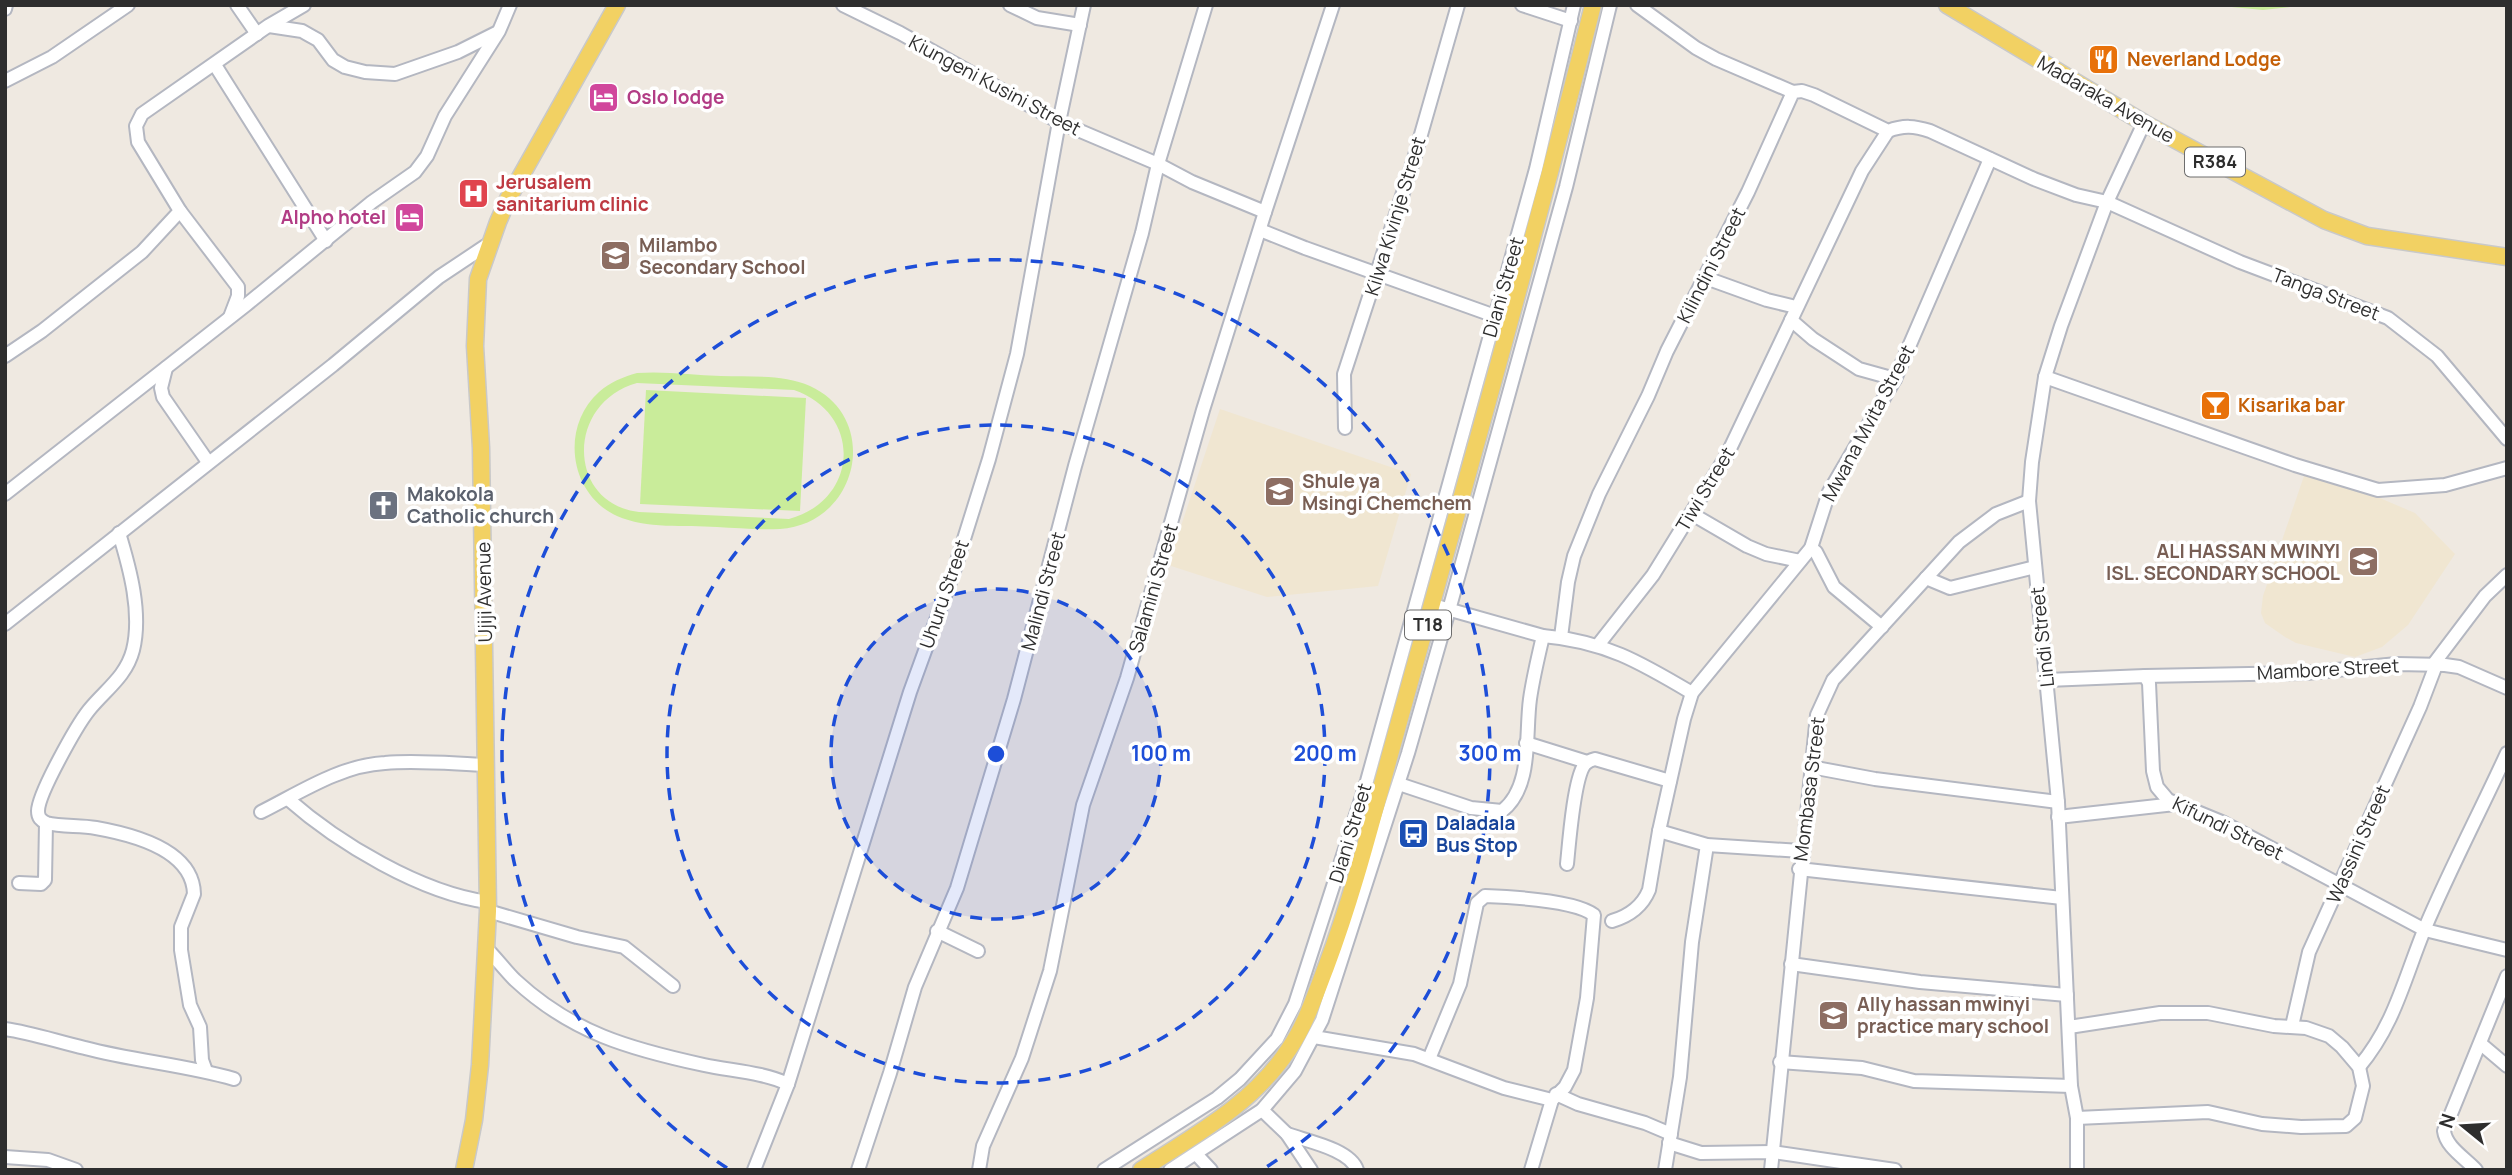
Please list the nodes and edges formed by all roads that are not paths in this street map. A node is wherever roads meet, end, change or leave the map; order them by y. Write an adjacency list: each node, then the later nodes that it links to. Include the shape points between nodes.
1 (128, 5): 24 (street, via 52,57)
2 (237, 5): 22 (street)
3 (304, 5): 20 (street)
4 (510, 5): 21 (street)
5 (617, 5): 36 (main road, Ujiji Avenue, via 509,199)
6 (843, 5): 26 (street, Kiungeni Kusini Street)
7 (1010, 5): 19 (street, via 1037,18)
8 (1084, 5): 19 (street, Uhuru Street)
9 (1206, 5): 30 (street, Malindi Street)
10 (1333, 5): 33 (street, Salamini Street)
11 (1458, 5): 38 (street, Kilwa Kivinje Street)
12 (1522, 5): 18 (street)
13 (1574, 5): 18 (street, Diani Street)
14 (1593, 5): 63 (main road, T18)
15 (1610, 5): 63 (street, via 1566,187)
16 (1637, 5): 25 (street, via 1706,54)
17 (1947, 5): 27 (main road, Madaraka Avenue / R384)
18 (1571, 20): 41 (street, Diani Street)
19 (1080, 25): 26 (street, Uhuru Street)
20 (268, 26): 21 (street, via 309,35 345,67 395,74); 22 (street)
21 (499, 32): 35 (street, via 445,116 419,168)
22 (257, 34): 23 (street)
23 (215, 65): 32 (street, via 142,114 136,126 138,142); 35 (street)
24 (5, 82)
25 (1793, 92): 28 (street, via 1814,95); 39 (street, Kilindini Street)
26 (1059, 122): 30 (street, Kiungeni Kusini Street); 117 (street, Uhuru Street, via 1017,354 989,459 910,692)
27 (2144, 123): 31 (street, Lindi Street); 37 (main road, Madaraka Avenue / R384, via 2324,220 2367,236)
28 (1888, 131): 29 (street, via 1914,126); 40 (street, Tiwi Street, via 1862,171)
29 (1990, 159): 31 (street, via 2076,195); 47 (street, Mwana Mvita Street)
30 (1158, 164): 33 (street, Kiungeni Kusini Street); 97 (street, Malindi Street, via 1014,699 957,888)
31 (2107, 202): 46 (street, Lindi Street); 51 (street, Tanga Street, via 2240,262 2388,318 2437,356)
32 (180, 211): 42 (street, via 238,287); 44 (street, via 142,252)
33 (1265, 212): 34 (street, Salamini Street)
34 (1260, 230): 38 (street); 131 (street, Salamini Street, via 1127,678 1083,805 1050,971 1022,1058 983,1146)
35 (326, 241): 42 (street)
36 (490, 243): 52 (street, via 439,276); 77 (main road, Ujiji Avenue, via 478,279 475,346)
37 (2507, 257)
38 (1377, 274): 41 (street); 50 (street, Kilwa Kivinje Street, via 1344,374)
39 (1706, 278): 40 (street); 67 (street, Kilindini Street, via 1667,351 1574,556)
40 (1796, 307): 43 (street, Tiwi Street)
41 (1495, 316): 132 (street, Diani Street, via 1367,781 1288,1020 1259,1060 1217,1098)
42 (230, 317): 45 (street)
43 (1791, 320): 47 (street, via 1859,369); 56 (street, Tiwi Street, via 1727,455)
44 (5, 356)
45 (166, 368): 48 (street); 49 (street)
46 (2045, 377): 53 (street, via 2378,490 2445,485); 55 (street, Lindi Street)
47 (1895, 379): 58 (street, Mwana Mvita Street, via 1829,492)
48 (134, 393): 49 (street); 54 (street)
49 (163, 397): 52 (street)
50 (1345, 428)
51 (2507, 439)
52 (208, 462): 57 (street)
53 (2507, 468)
54 (5, 494)
55 (2029, 502): 60 (street, Lindi Street); 62 (street, Mombasa Street, via 1979,526)
56 (1692, 513): 59 (street, via 1747,546); 68 (street, Tiwi Street, via 1653,575)
57 (119, 533): 64 (street); 86 (street, via 132,586 133,648 123,672 89,710 62,755 38,808 39,818)
58 (1811, 548): 59 (street, Mwana Mvita Street); 65 (street, via 1834,587)
59 (1800, 561): 73 (street, Mwana Mvita Street)
60 (2035, 567): 62 (street, via 1950,588); 71 (street, Lindi Street)
61 (2507, 575): 69 (street, Wassini Street, via 2464,621)
62 (1926, 578): 65 (street, Mombasa Street)
63 (1441, 608): 66 (street); 80 (street); 109 (main road, T18, via 1334,945)
64 (5, 624)
65 (1882, 626): 78 (street, Mombasa Street, via 1833,680 1823,699)
66 (1543, 636): 67 (street); 74 (street)
67 (1561, 637): 68 (street)
68 (1598, 645): 73 (street)
69 (2434, 666): 70 (street, Mambore Street); 72 (street, Mambore Street, via 2459,667); 93 (street, Wassini Street)
70 (2144, 676): 71 (street); 83 (street, Kifundi Street, via 2153,771 2163,796)
71 (2047, 680): 82 (street, Lindi Street)
72 (2507, 688)
73 (1692, 693): 79 (street, Mwana Mvita Street)
74 (1526, 743): 76 (street); 80 (street, via 1519,786 1513,803 1502,811 1471,808)
75 (2507, 754): 98 (street)
76 (1587, 762): 79 (street, via 1595,759); 90 (street, via 1574,803)
77 (487, 765): 81 (street, via 384,762 329,778); 95 (main road, Ujiji Avenue)
78 (1811, 767): 82 (street); 89 (street, Mombasa Street)
79 (1670, 780): 87 (street, Mwana Mvita Street)
80 (1399, 784): 109 (street)
81 (288, 799): 84 (street); 95 (street, via 315,823 371,857)
82 (2058, 802): 85 (street, Lindi Street)
83 (2175, 804): 85 (street); 93 (street, Kifundi Street, via 2224,823)
84 (261, 812)
85 (2058, 817): 94 (street, Lindi Street)
86 (46, 823): 92 (street, via 45,880 41,884); 115 (street, via 97,828 134,838 183,864 194,894 181,927 181,950)
87 (1659, 831): 88 (street); 96 (street, Mwana Mvita Street, via 1652,883 1645,899 1627,916)
88 (1707, 845): 89 (street); 123 (street)
89 (1801, 851): 91 (street, Mombasa Street)
90 (1567, 864)
91 (1800, 869): 94 (street); 102 (street, Mombasa Street)
92 (19, 883)
93 (2339, 885): 98 (street, Kifundi Street); 107 (street, Wassini Street, via 2309,952)
94 (2062, 898): 105 (street, Lindi Street)
95 (488, 907): 99 (main road, Ujiji Avenue); 104 (street, via 577,937 624,947)
96 (1612, 921)
97 (937, 930): 101 (street); 130 (street, Malindi Street)
98 (2425, 930): 100 (street, Kifundi Street); 114 (street, via 2388,1027)
99 (486, 948): 117 (street, via 532,995 601,1038 703,1065 771,1076); 128 (main road, Ujiji Avenue, via 480,1065)
100 (2507, 950)
101 (978, 951)
102 (1791, 964): 105 (street); 112 (street, Mombasa Street)
103 (2507, 976): 110 (street)
104 (673, 986)
105 (2067, 995): 106 (street, Lindi Street)
106 (2069, 1027): 107 (street, via 2185,1013); 118 (street, Lindi Street)
107 (2292, 1027): 114 (street, via 2329,1035)
108 (5, 1029): 115 (street)
109 (1311, 1033): 111 (street); 120 (street, via 1295,1071); 133 (main road, T18, via 1252,1095)
110 (2481, 1044): 113 (street); 143 (street, via 2444,1133)
111 (1429, 1059): 119 (street, via 1504,1088); 119 (street, via 1460,984 1477,903 1485,896 1548,901 1588,910 1594,915 1594,933 1585,1010 1574,1070)
112 (1780, 1062): 118 (street, via 1862,1068 1914,1081); 124 (street, Mombasa Street)
113 (2507, 1066)
114 (2359, 1068): 121 (street, via 2363,1086 2358,1110 2346,1126 2262,1124 2208,1112)
115 (206, 1071): 116 (street)
116 (234, 1079)
117 (788, 1084): 129 (street, Uhuru Street)
118 (2071, 1086): 121 (street, Lindi Street)
119 (1554, 1097): 123 (street, via 1624,1115); 138 (street)
120 (1262, 1110): 122 (street); 125 (street)
121 (2077, 1118): 142 (street, Lindi Street)
122 (1287, 1133): 136 (street); 137 (street, via 1344,1155)
123 (1670, 1139): 124 (street, via 1701,1153); 139 (street)
124 (1773, 1152): 140 (street, Mombasa Street); 141 (street)
125 (1196, 1154): 134 (street); 135 (street)
126 (5, 1157): 127 (street, via 48,1160)
127 (76, 1170)
128 (464, 1170)
129 (754, 1170)
130 (858, 1170)
131 (979, 1170)
132 (1104, 1170)
133 (1141, 1170)
134 (1170, 1170)
135 (1212, 1170)
136 (1311, 1170)
137 (1357, 1170)
138 (1531, 1170)
139 (1665, 1170)
140 (1771, 1170)
141 (1895, 1170)
142 (2077, 1170)
143 (2476, 1170)

